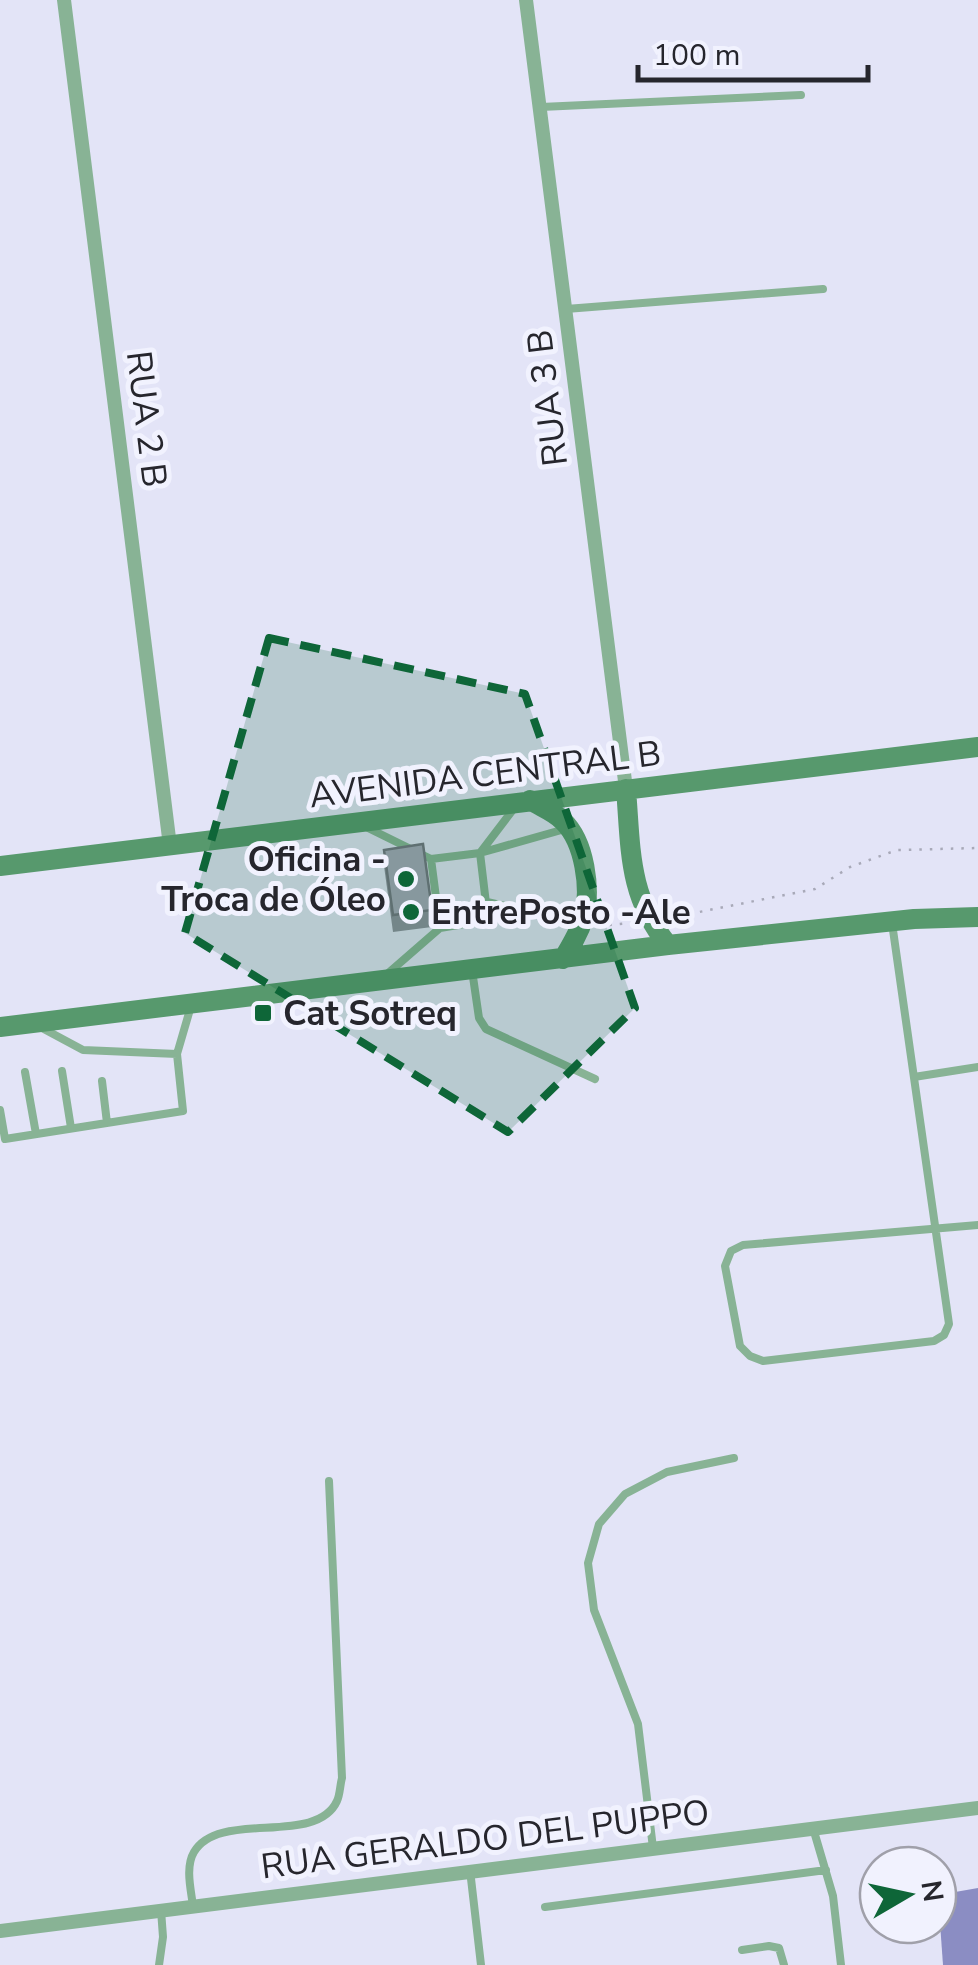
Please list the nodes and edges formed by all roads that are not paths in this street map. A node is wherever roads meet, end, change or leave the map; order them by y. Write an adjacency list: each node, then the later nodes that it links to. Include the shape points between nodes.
1 (64, 0): 12 (street, RUA 2 B)
2 (526, 0): 4 (street, RUA 3 B)
3 (800, 95): 4 (lane)
4 (542, 107): 6 (street, RUA 3 B)
5 (823, 289): 6 (lane)
6 (566, 309): 8 (street, RUA 3 B)
7 (978, 747): 8 (main road, AVENIDA CENTRAL B)
8 (626, 790): 9 (main road, AVENIDA CENTRAL B); 21 (main road, via 639,898)
9 (525, 801): 10 (main road, AVENIDA CENTRAL B); 11 (main road); 13 (lane)
10 (356, 822): 12 (main road, AVENIDA CENTRAL B); 14 (lane)
11 (569, 828): 13 (lane); 19 (main road, via 586,891)
12 (170, 846): 15 (main road, AVENIDA CENTRAL B)
13 (480, 853): 14 (lane); 16 (lane)
14 (432, 858): 20 (lane)
15 (0, 866)
16 (487, 902): 19 (lane); 20 (lane, via 484,922)
17 (978, 916): 18 (main road)
18 (892, 922): 21 (main road); 32 (lane)
19 (582, 923): 22 (main road)
20 (440, 928): 24 (lane)
21 (668, 945): 22 (main road)
22 (563, 959): 23 (main road)
23 (472, 970): 24 (main road); 33 (lane, via 486,1029)
24 (379, 981): 25 (main road)
25 (192, 1003): 27 (main road); 28 (lane)
26 (1, 1021): 27 (main road)
27 (34, 1023): 28 (lane, via 84,1050)
28 (177, 1054): 36 (lane, via 183,1111)
29 (978, 1068): 32 (lane)
30 (62, 1071): 37 (lane)
31 (25, 1072): 38 (lane)
32 (914, 1077): 40 (lane)
33 (595, 1079)
34 (102, 1081): 36 (lane)
35 (0, 1110): 38 (lane, via 5,1139)
36 (108, 1123): 37 (lane)
37 (71, 1128): 38 (lane)
38 (36, 1134)
39 (978, 1225): 40 (lane)
40 (936, 1229): 40 (lane, via 949,1324 934,1341 762,1361 740,1346 724,1266 731,1250)
41 (734, 1458): 45 (lane, via 667,1472 625,1494 599,1524 588,1563 594,1610 638,1724)
42 (329, 1481): 48 (lane, via 342,1778 337,1801 326,1816 309,1822 204,1841 189,1869)
43 (978, 1808): 44 (street, RUA GERALDO DEL PUPPO)
44 (813, 1828): 45 (street, RUA GERALDO DEL PUPPO); 47 (lane)
45 (653, 1848): 46 (street, RUA GERALDO DEL PUPPO)
46 (470, 1870): 48 (street, RUA GERALDO DEL PUPPO); 54 (lane)
47 (826, 1870): 49 (lane); 56 (lane)
48 (193, 1906): 50 (street, RUA GERALDO DEL PUPPO)
49 (546, 1906)
50 (161, 1910): 51 (street, RUA GERALDO DEL PUPPO); 53 (lane)
51 (0, 1931)
52 (742, 1950): 55 (lane, via 780,1948)
53 (160, 1965)
54 (481, 1965)
55 (784, 1965)
56 (840, 1965)

